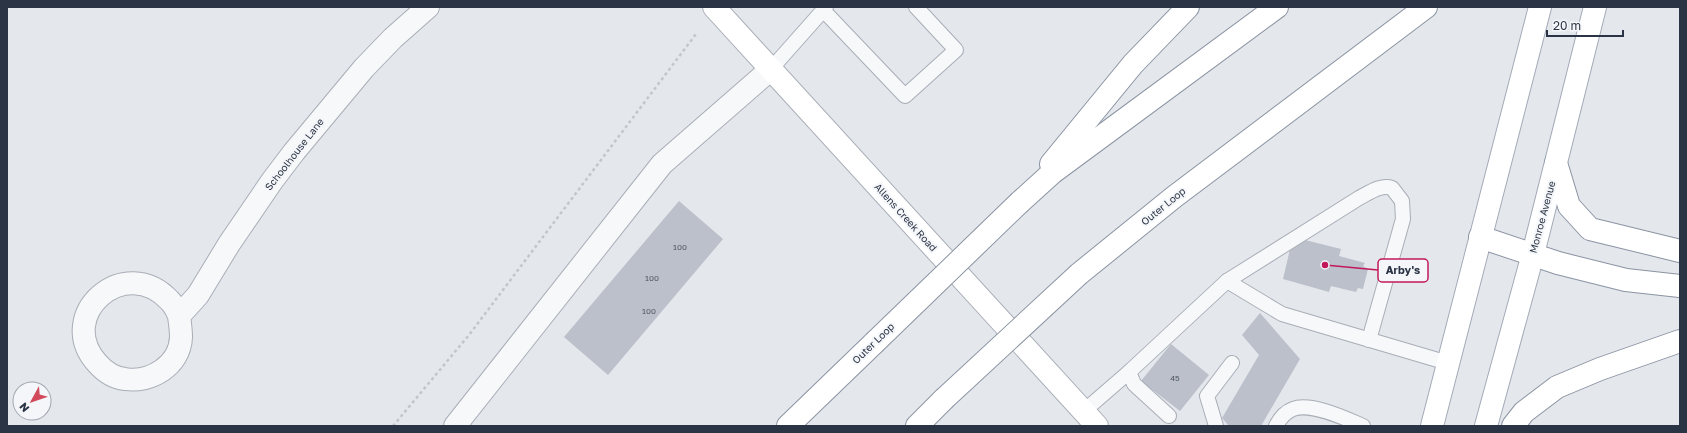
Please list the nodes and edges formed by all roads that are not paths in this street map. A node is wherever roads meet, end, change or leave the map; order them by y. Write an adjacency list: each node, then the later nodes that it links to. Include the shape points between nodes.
1 (428, 7): 18 (street, Schoolhouse Lane, via 364,68 294,152 229,244 198,295)
2 (714, 7): 10 (main road, Allens Creek Road)
3 (916, 7): 9 (lane, via 956,50 905,96)
4 (1188, 7): 12 (main road, via 1133,64)
5 (1277, 7): 12 (main road, Outer Loop, via 1052,173)
6 (1426, 7): 24 (main road, Outer Loop, bridge, via 1174,197 1079,274)
7 (1540, 7): 13 (main road)
8 (1595, 7): 11 (main road, Monroe Avenue)
9 (825, 9): 10 (lane)
10 (771, 69): 26 (main road, Allens Creek Road); 28 (street, via 662,164)
11 (1556, 163): 14 (main road, via 1569,206 1590,229); 15 (main road, Monroe Avenue)
12 (1020, 202): 29 (main road, Outer Loop, bridge)
13 (1480, 238): 15 (main road); 22 (main road)
14 (1680, 251)
15 (1533, 254): 17 (main road, via 1626,280); 36 (main road, Monroe Avenue)
16 (1227, 281): 19 (lane, via 1282,314); 19 (lane, via 1359,198 1379,188 1392,188 1402,201 1402,219); 23 (lane)
17 (1680, 286)
18 (179, 316): 18 (street, via 171,301 158,290 144,284 127,283 110,288 100,295 89,309 84,340 91,357 102,369 119,379 136,381 155,376 168,366 176,355 181,338)
19 (1369, 340): 22 (lane)
20 (1680, 341): 37 (main road, via 1557,387 1524,412)
21 (1232, 363): 32 (lane, via 1207,396)
22 (1448, 363): 35 (main road)
23 (1129, 372): 25 (lane, via 1134,384); 26 (lane)
24 (944, 399): 30 (main road, Outer Loop); 31 (main road)
25 (1169, 416)
26 (1088, 420)
27 (1331, 420): 33 (lane, via 1311,408 1294,408 1281,416); 34 (lane)
28 (455, 426)
29 (788, 426)
30 (917, 426)
31 (926, 426)
32 (1216, 426)
33 (1276, 426)
34 (1363, 426)
35 (1432, 426)
36 (1486, 426)
37 (1512, 426)

